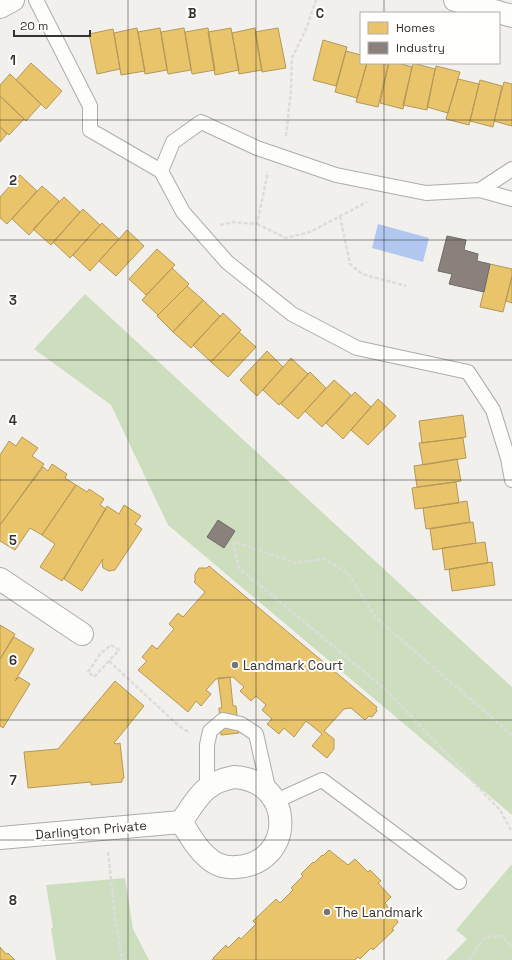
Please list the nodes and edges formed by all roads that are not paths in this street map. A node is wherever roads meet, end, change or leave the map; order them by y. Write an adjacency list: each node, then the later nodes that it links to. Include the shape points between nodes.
1 (13, 0): 4 (street)
2 (36, 0): 9 (lane, via 90,106 90,130)
3 (455, 0): 5 (street)
4 (0, 7)
5 (498, 12)
6 (500, 13): 7 (street)
7 (512, 16)
8 (512, 169): 10 (lane)
9 (161, 171): 10 (lane, via 173,142 201,122 257,148 336,176 426,193); 12 (lane, via 183,212 227,262 292,314 357,348 468,372 493,410)
10 (480, 190): 11 (lane)
11 (512, 199)
12 (512, 480)
13 (0, 579): 14 (street)
14 (82, 634)
15 (207, 787): 16 (street, via 222,779 239,778 256,782); 16 (lane, via 207,745 210,731 223,720 241,724 256,734); 17 (street)
16 (272, 797): 17 (street, via 281,818 278,840 259,861 243,867 221,866 206,857); 19 (lane, via 322,780)
17 (182, 822): 18 (street, Darlington Private)
18 (0, 838)
19 (459, 882)

